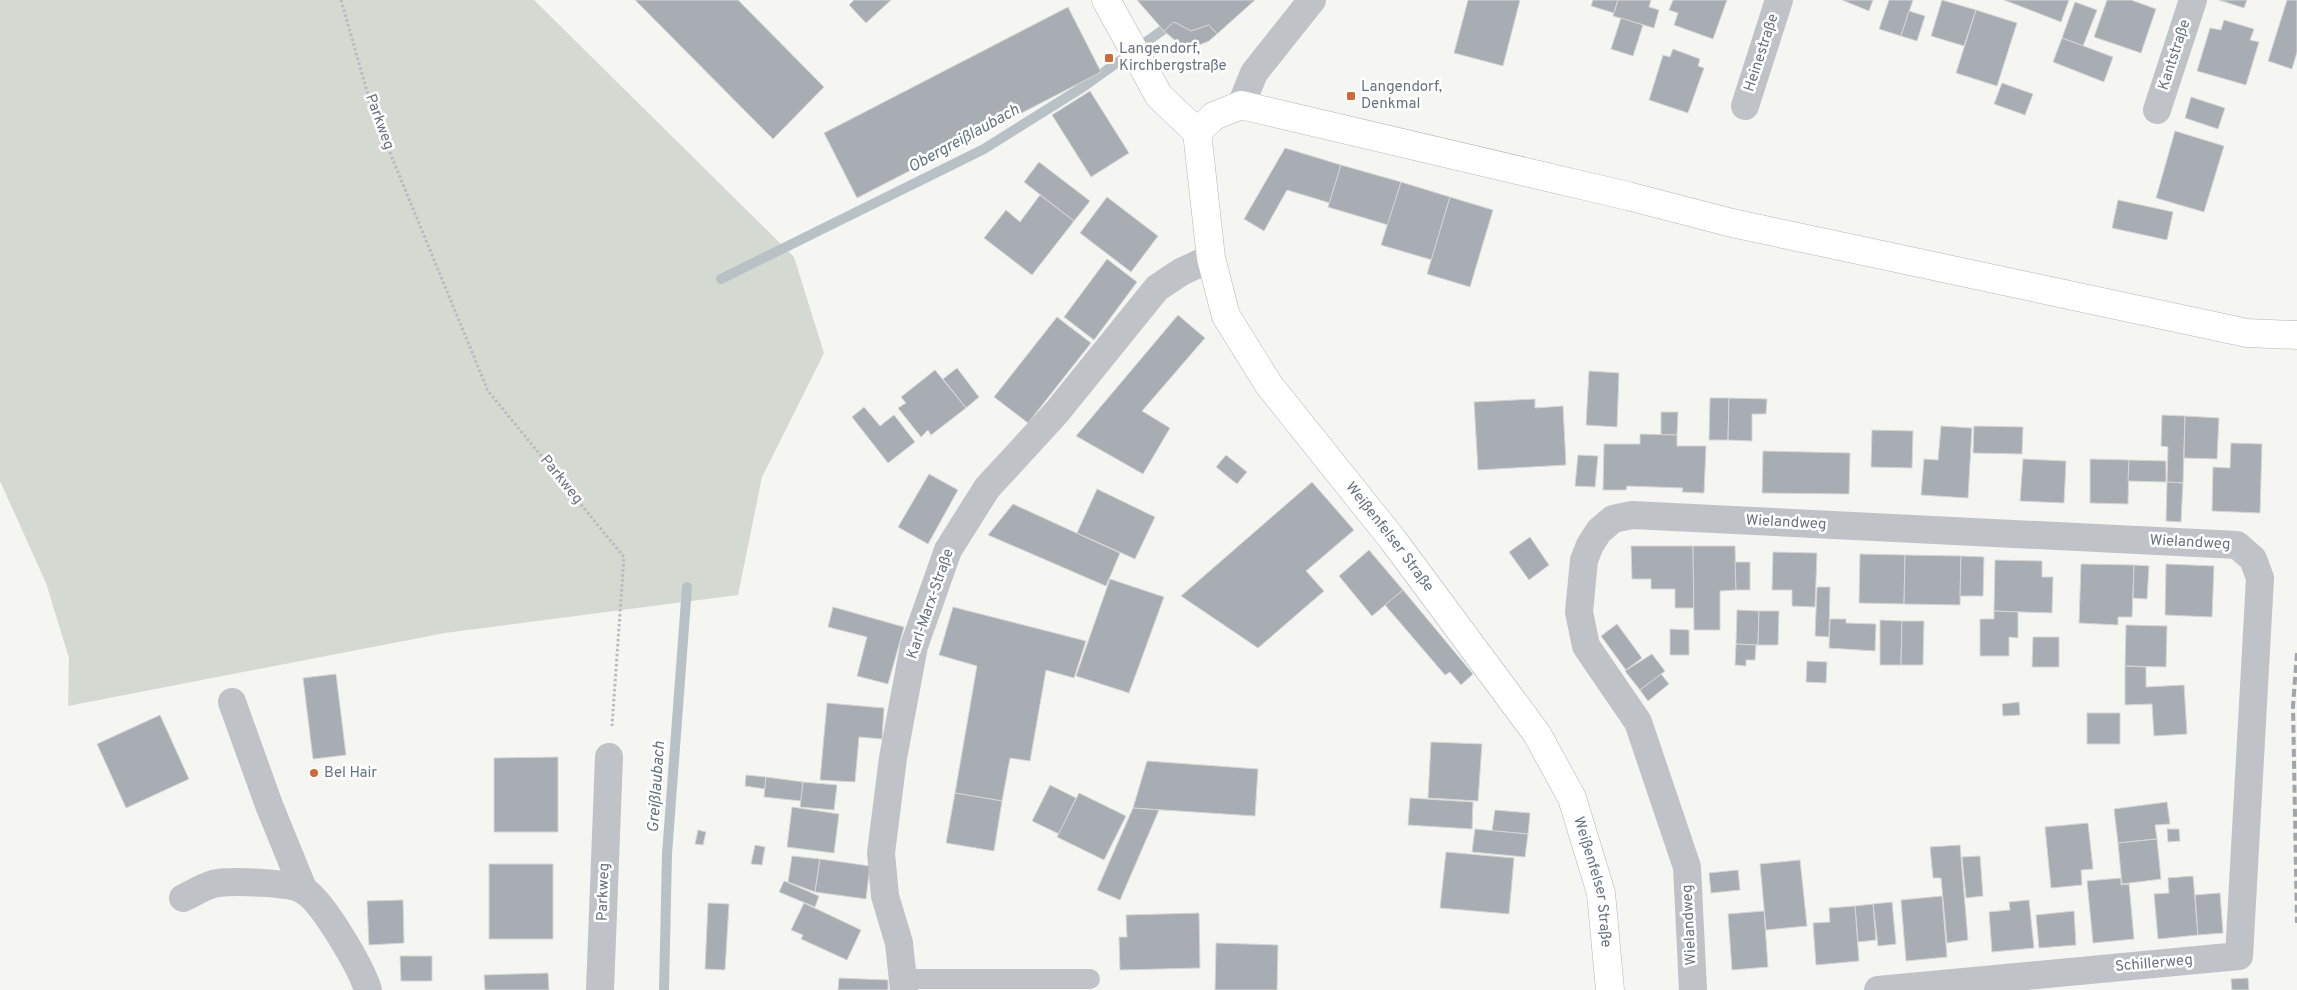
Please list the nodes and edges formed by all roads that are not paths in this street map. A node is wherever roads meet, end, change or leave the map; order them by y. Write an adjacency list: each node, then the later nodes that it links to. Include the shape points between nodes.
1 (1106, 0): 8 (street, via 1159,96)
2 (1312, 0): 5 (street, via 1254,73)
3 (1779, 0): 6 (street, Heinestraße)
4 (2193, 0): 7 (street, Kantstraße)
5 (1241, 105): 8 (street, via 1214,116); 10 (street, via 1741,225 2248,333)
6 (1745, 106)
7 (2157, 110)
8 (1197, 132): 9 (street, Weißenfelser Straße)
9 (1211, 258): 17 (street, Karl-Marx-Straße, via 1157,288 1056,413 987,488 948,550 914,646 893,758 881,853 885,896 899,943); 20 (street, Weißenfelser Straße, via 1226,316 1269,385 1393,540 1537,734 1572,798 1601,893)
10 (2297, 335)
11 (232, 702): 14 (street)
12 (609, 757): 19 (street, Parkweg)
13 (2249, 764): 21 (street, Wielandweg, via 2260,578 2253,559 2238,545 1632,515 1613,519 1599,530 1584,560 1579,612 1586,646 1638,722 1687,867); 22 (street, Schillerweg, via 2239,956)
14 (304, 891): 15 (street, via 263,882 217,883); 18 (street, via 328,918 363,974)
15 (183, 898)
16 (1090, 978): 17 (lane)
17 (903, 984)
18 (368, 990)
19 (600, 990)
20 (1610, 990)
21 (1693, 990)
22 (1878, 990)

